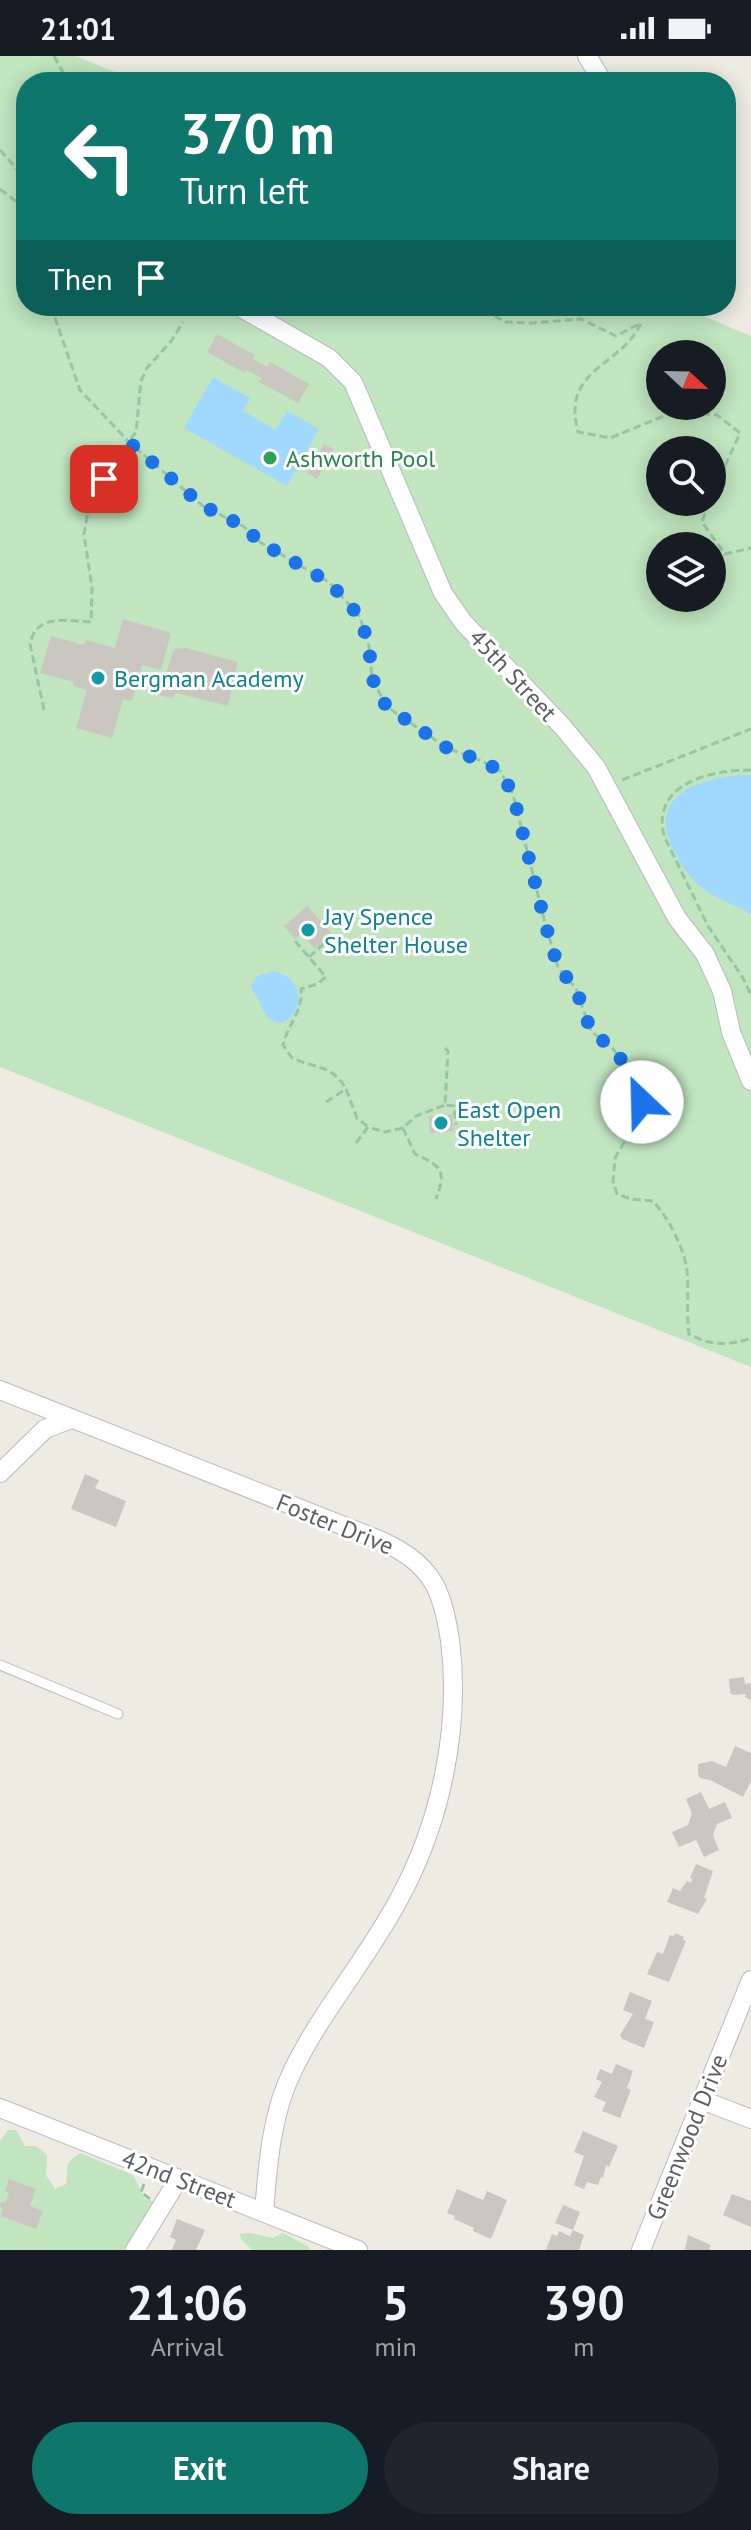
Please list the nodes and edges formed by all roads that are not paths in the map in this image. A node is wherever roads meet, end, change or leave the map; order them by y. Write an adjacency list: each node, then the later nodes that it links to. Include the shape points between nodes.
1 (256, 316): 2 (street, 45th Street, via 329,358 353,382 443,593 463,622 596,767 677,918 705,954)
2 (751, 1081)
3 (0, 1390): 4 (street, Foster Drive)
4 (71, 1419): 5 (street, via 45,1429); 13 (street, Foster Drive, via 407,1553 434,1583 442,1601 453,1698 435,1811 400,1899 293,2068 275,2118)
5 (0, 1473)
6 (0, 1665): 7 (lane)
7 (118, 1714)
8 (751, 1980): 9 (street, Greenwood Drive)
9 (702, 2100): 11 (street); 16 (street, Greenwood Drive)
10 (0, 2108): 12 (street, 42nd Street)
11 (751, 2119)
12 (178, 2180): 13 (street, 42nd Street); 14 (street)
13 (264, 2212): 15 (street, 42nd Street)
14 (135, 2250)
15 (358, 2250)
16 (641, 2250)

